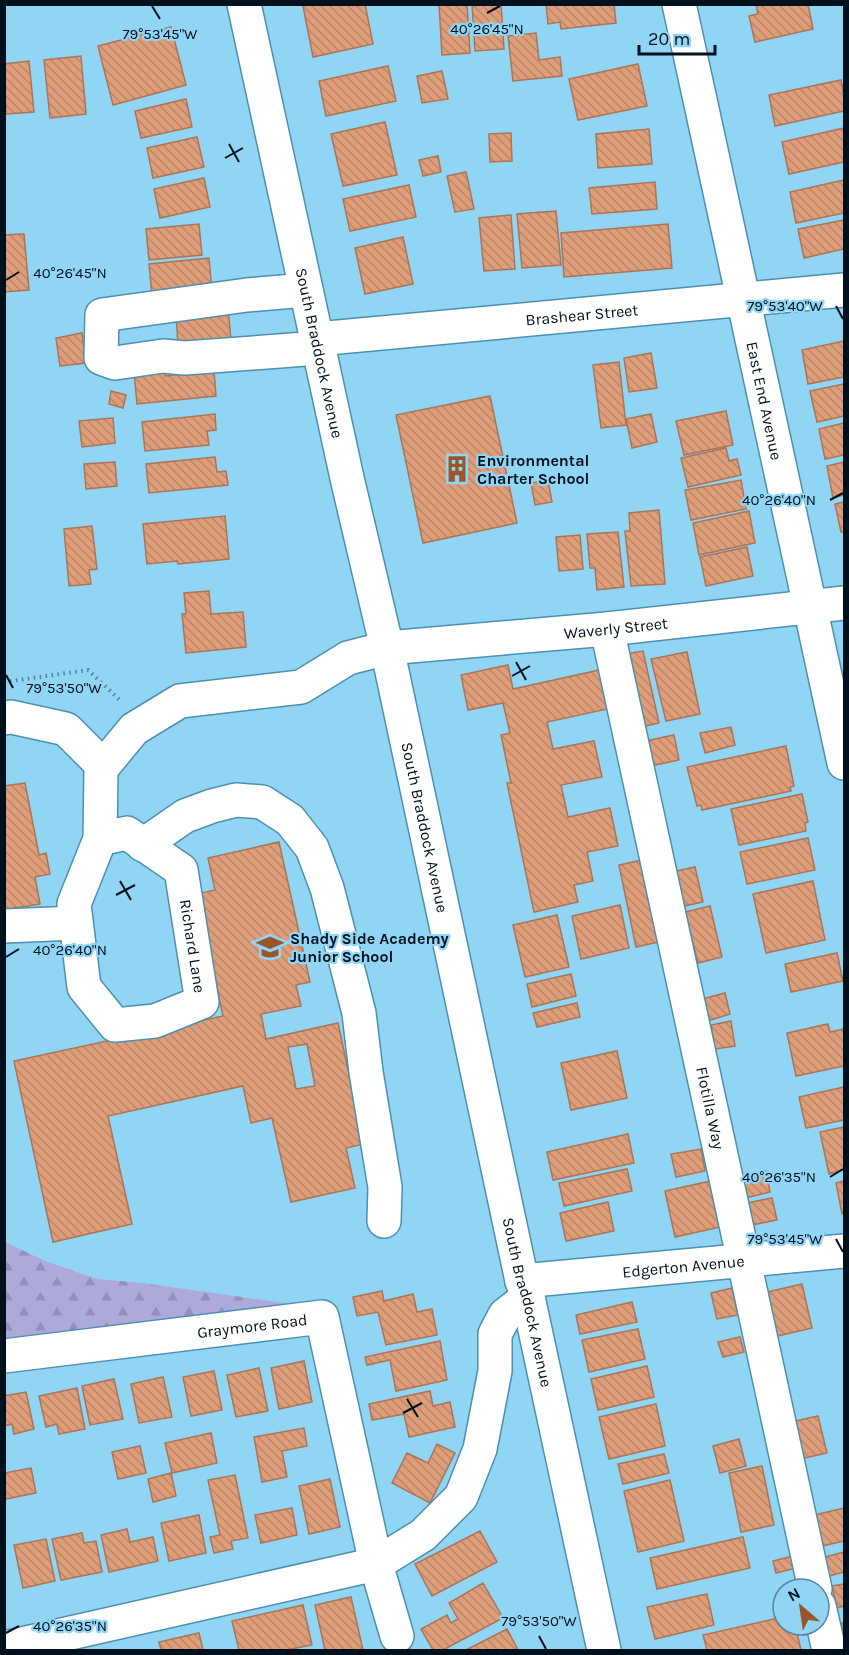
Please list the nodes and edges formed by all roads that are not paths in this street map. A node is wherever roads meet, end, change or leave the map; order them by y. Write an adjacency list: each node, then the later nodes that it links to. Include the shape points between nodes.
1 (244, 4): 3 (street, South Braddock Avenue)
2 (679, 4): 5 (street, East End Avenue)
3 (306, 290): 6 (street, South Braddock Avenue); 6 (street, Brashear Street, via 102,315 101,358 115,363)
4 (844, 290): 5 (street, Brashear Street)
5 (745, 299): 6 (street, Brashear Street); 8 (street, East End Avenue)
6 (318, 344): 10 (street, South Braddock Avenue)
7 (844, 603): 8 (street, Waverly Street)
8 (809, 607): 9 (street, Waverly Street); 12 (street, East End Avenue)
9 (607, 629): 10 (street, Waverly Street); 20 (street, Flotilla Way)
10 (387, 648): 13 (street, via 348,658 301,687 180,701 134,729); 21 (street, South Braddock Avenue)
11 (4, 718): 13 (street, via 66,729)
12 (844, 763)
13 (103, 766): 14 (street, Richard Lane)
14 (100, 839): 15 (street, Richard Lane, via 127,833); 16 (street, Richard Lane, via 74,904)
15 (143, 844): 16 (street, Richard Lane, via 181,870 201,1002 155,1021 116,1025 84,987); 18 (street, via 185,816 236,800 262,802 290,820 312,848 327,888 359,1013 385,1186)
16 (76, 923): 17 (street)
17 (4, 926)
18 (384, 1221)
19 (844, 1251): 20 (street, Edgerton Avenue)
20 (743, 1261): 21 (street, Edgerton Avenue); 24 (street, Flotilla Way)
21 (525, 1289): 23 (street, via 495,1334 495,1371 480,1449 461,1497 423,1535); 27 (street, South Braddock Avenue)
22 (4, 1356): 23 (street, Graymore Road, via 321,1317)
23 (376, 1564): 25 (street, Graymore Road); 26 (street)
24 (812, 1577)
25 (397, 1636)
26 (4, 1647)
27 (604, 1650)

